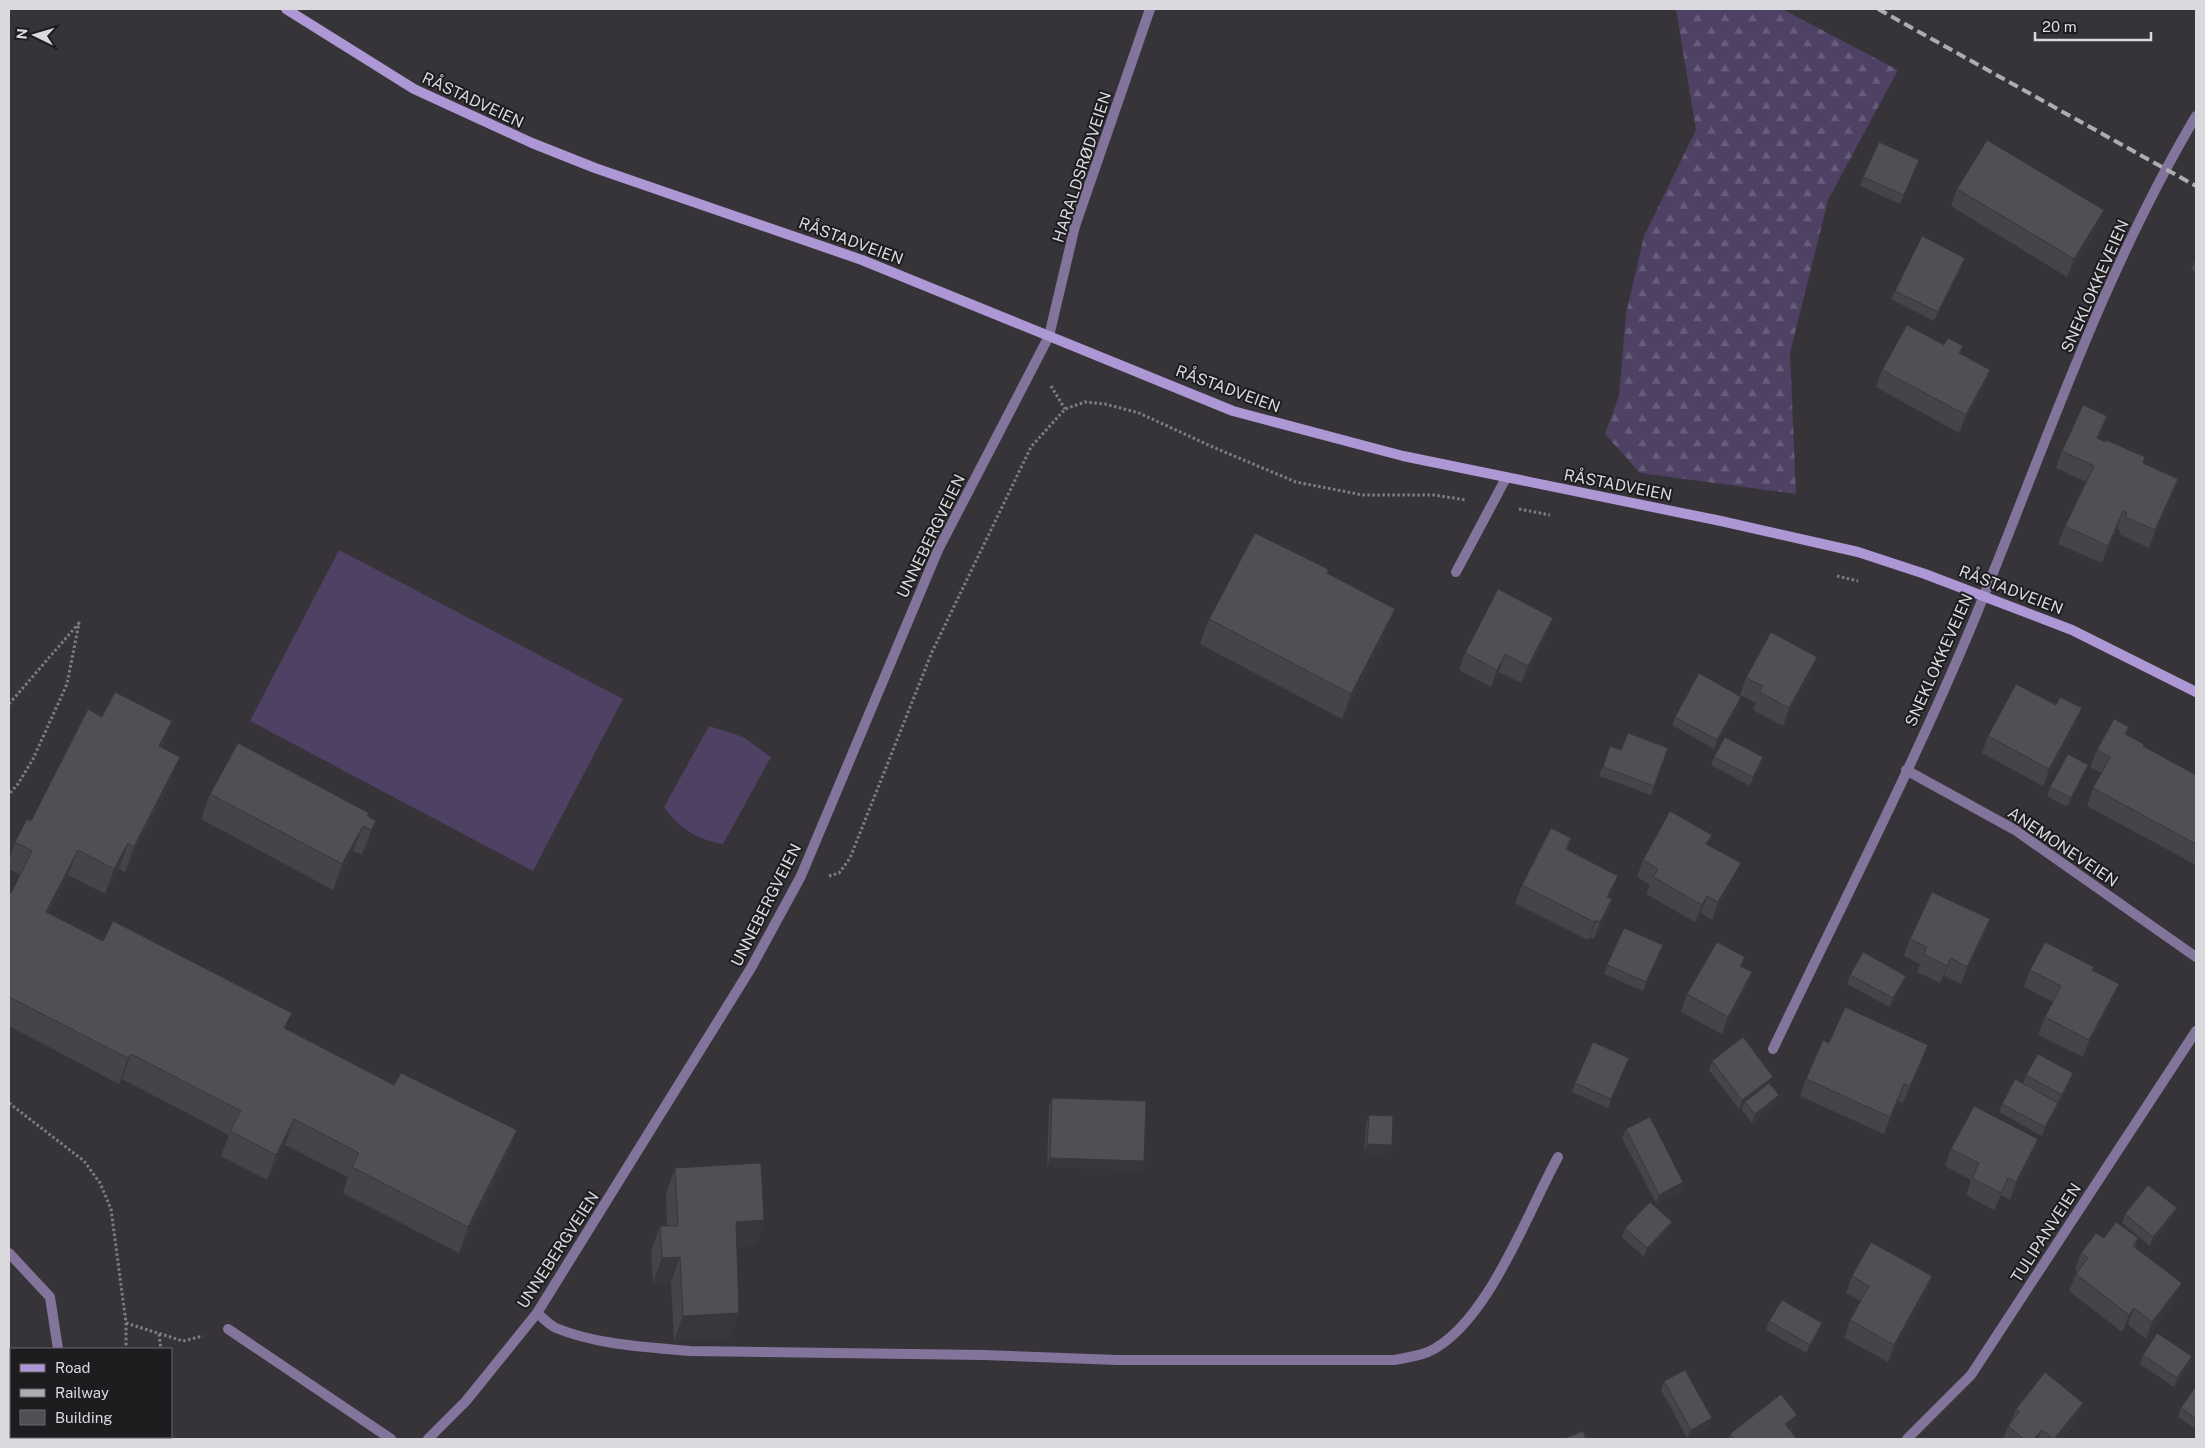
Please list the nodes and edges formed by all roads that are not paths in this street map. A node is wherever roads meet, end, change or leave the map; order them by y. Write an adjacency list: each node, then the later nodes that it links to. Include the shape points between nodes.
1 (286, 9): 4 (main road, RÅSTADVEIEN, via 414,89 532,143 594,168 862,260)
2 (1150, 9): 4 (street, HARALDSRØDVEIEN, via 1075,226)
3 (2196, 116): 7 (street, SNEKLOKKEVEIEN, via 2165,168 2099,307)
4 (1049, 336): 5 (main road, RÅSTADVEIEN, via 1233,410 1403,456); 15 (street, UNNEBERGVEIEN, via 938,550 800,876 751,968)
5 (1506, 478): 6 (street); 7 (main road, RÅSTADVEIEN, via 1858,552)
6 (1456, 572)
7 (1984, 595): 8 (main road, RÅSTADVEIEN, via 2072,630); 9 (street, SNEKLOKKEVEIEN)
8 (2196, 692)
9 (1906, 770): 10 (street, ANEMONEVEIEN, via 2015,830); 12 (street, SNEKLOKKEVEIEN)
10 (2196, 957)
11 (2196, 1031): 20 (street, TULIPANVEIEN, via 1971,1375)
12 (1773, 1049)
13 (1558, 1157): 15 (street, via 1504,1264 1474,1310 1455,1332 1434,1348 1402,1358 1118,1360 984,1354 690,1351 648,1348 586,1337 554,1327)
14 (9, 1253): 17 (street, via 50,1297)
15 (537, 1313): 19 (street, UNNEBERGVEIEN, via 466,1401)
16 (228, 1328): 18 (street)
17 (58, 1348)
18 (391, 1439)
19 (428, 1439)
20 (1908, 1439)

